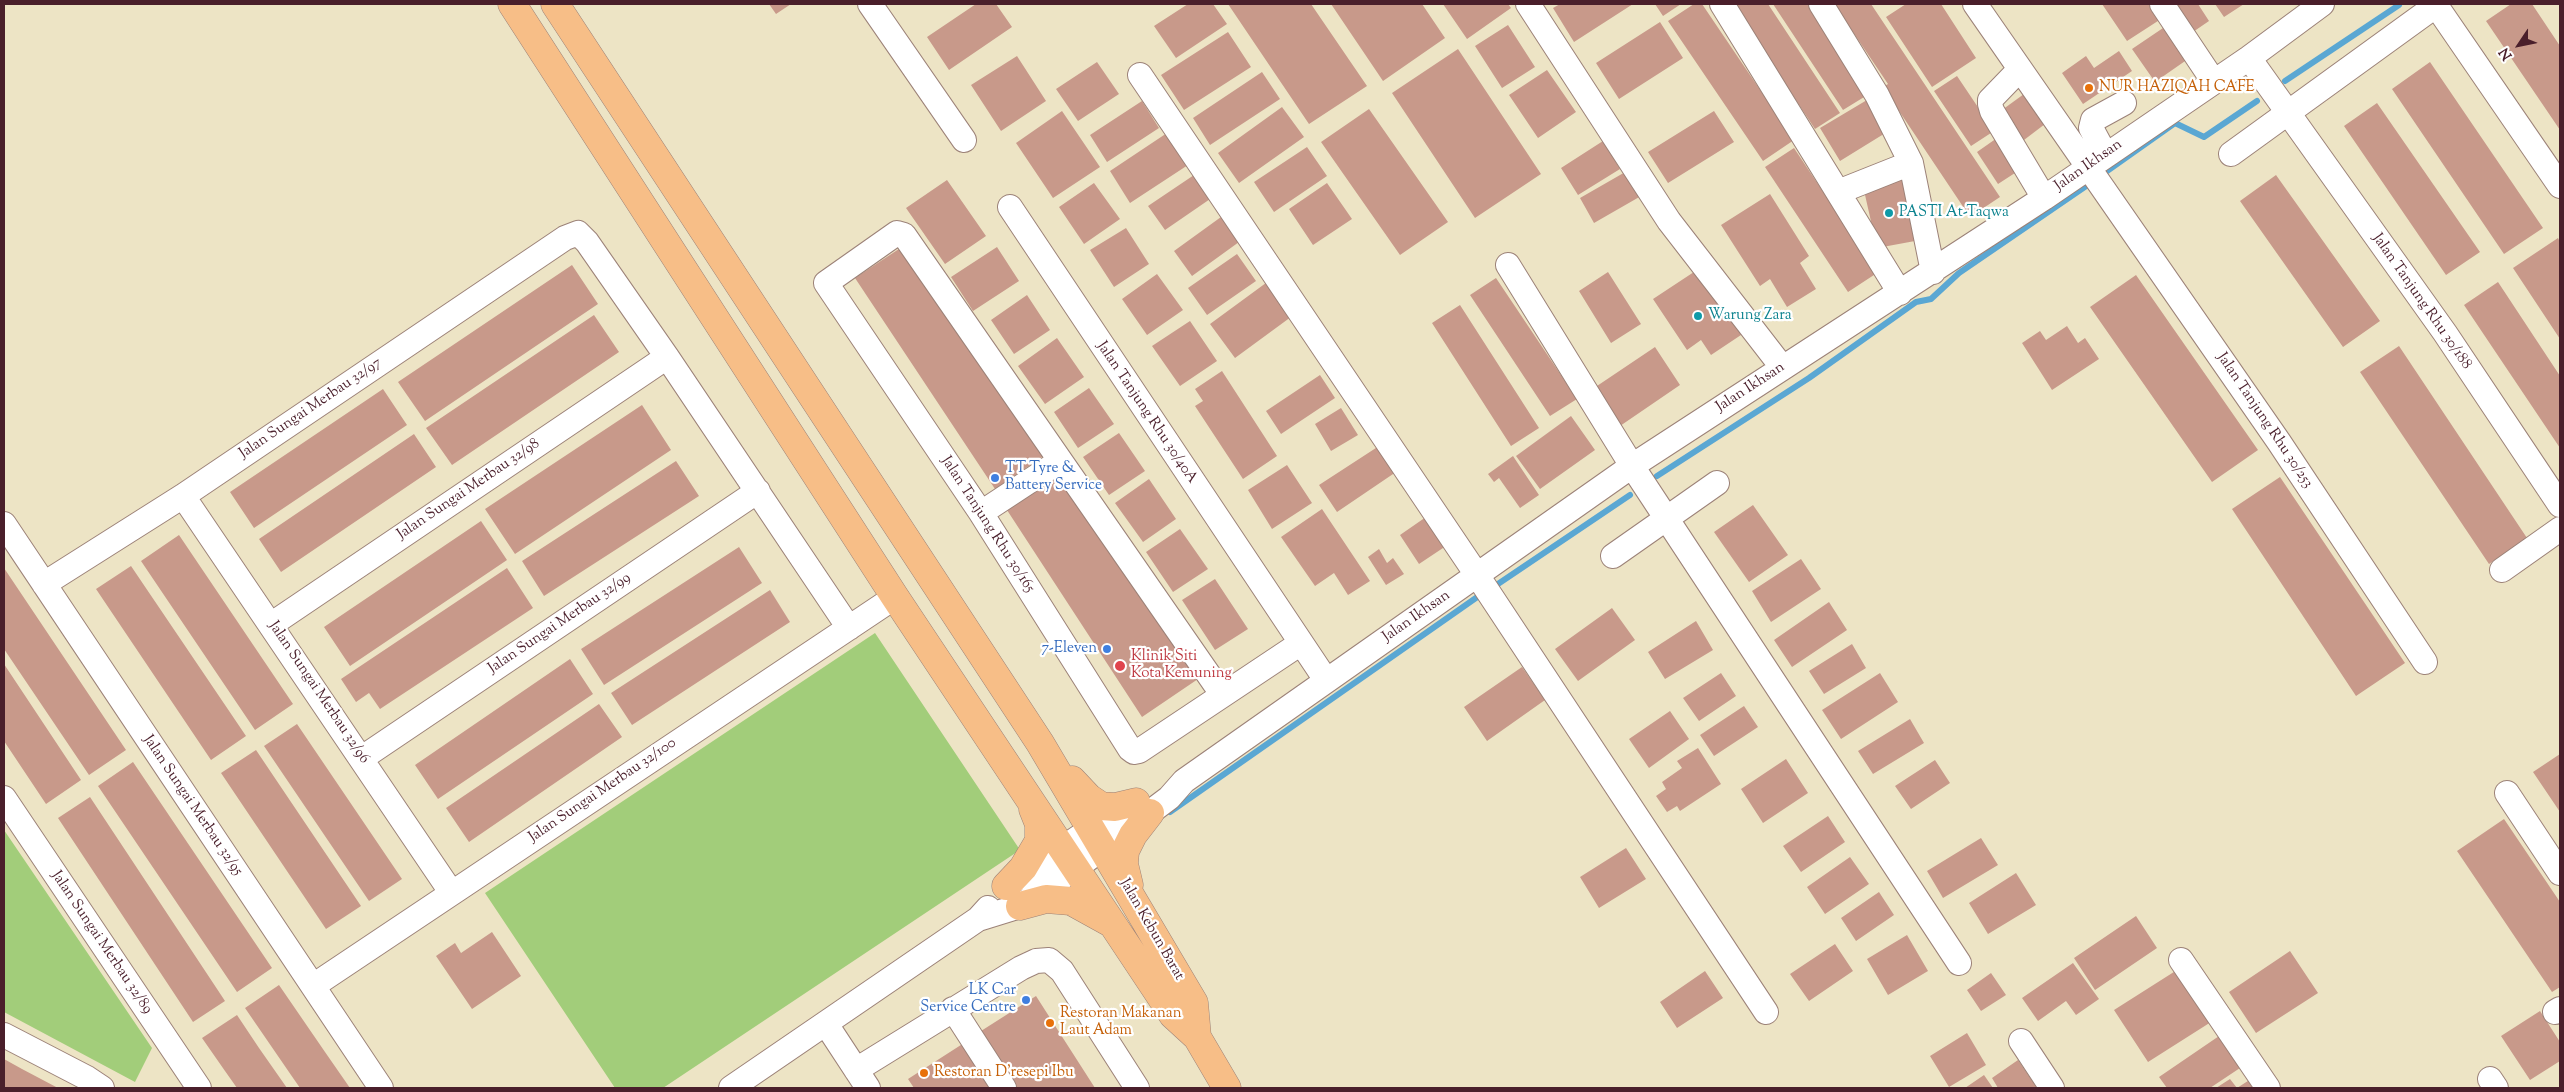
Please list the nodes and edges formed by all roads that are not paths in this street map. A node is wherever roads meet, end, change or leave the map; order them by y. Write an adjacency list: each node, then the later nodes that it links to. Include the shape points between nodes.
1 (512, 4): 44 (main road)
2 (555, 4): 51 (main road)
3 (870, 4): 17 (street)
4 (1528, 4): 29 (street, via 1669,221)
5 (1722, 4): 22 (street)
6 (1821, 4): 19 (street, via 1877,95)
7 (1975, 4): 12 (street)
8 (2162, 4): 14 (street)
9 (2322, 4): 11 (street, Jalan Ikhsan)
10 (2437, 4): 16 (street); 21 (street)
11 (2249, 58): 14 (street, Jalan Ikhsan); 16 (street, Jalan Tanjung Rhu 30/188)
12 (2020, 69): 20 (street); 23 (street, via 1990,100 1990,104)
13 (1140, 75): 43 (street)
14 (2214, 82): 20 (street, Jalan Ikhsan)
15 (2124, 102): 20 (street, via 2093,120)
16 (2282, 107): 18 (street); 35 (street, Jalan Tanjung Rhu 30/188, via 2445,333)
17 (964, 140)
18 (2231, 154)
19 (1911, 163): 22 (street); 26 (street)
20 (2096, 170): 23 (street, Jalan Ikhsan); 48 (street, Jalan Tanjung Rhu 30/253)
21 (2560, 186)
22 (1838, 192): 27 (street)
23 (2044, 198): 26 (street, Jalan Ikhsan)
24 (1010, 207): 47 (street, Jalan Tanjung Rhu 30/40A)
25 (1508, 265): 31 (street)
26 (1933, 272): 27 (street, Jalan Ikhsan)
27 (1900, 293): 29 (street, Jalan Ikhsan)
28 (667, 357): 33 (street); 34 (street, Jalan Sungai Merbau 32/97, via 578,233 565,238); 45 (street, Jalan Sungai Merbau 32/98)
29 (1782, 367): 31 (street, Jalan Ikhsan)
30 (1060, 461): 36 (street); 36 (street, Jalan Tanjung Rhu 30/165, via 904,235 897,233 826,284); 50 (street)
31 (1632, 466): 37 (street); 43 (street, Jalan Ikhsan)
32 (1717, 483): 37 (street)
33 (758, 491): 46 (street); 52 (street, Jalan Sungai Merbau 32/99)
34 (183, 496): 42 (street, Jalan Sungai Merbau 32/97); 45 (street, Jalan Sungai Merbau 32/96)
35 (2560, 505)
36 (981, 513): 50 (street, Jalan Tanjung Rhu 30/165, via 1130,749 1139,751)
37 (1668, 518): 40 (street); 65 (street)
38 (4, 524): 42 (street, Jalan Sungai Merbau 32/95)
39 (2560, 529): 41 (street)
40 (1613, 556)
41 (2502, 570)
42 (44, 584): 66 (street, Jalan Sungai Merbau 32/95)
43 (1485, 588): 49 (street, Jalan Ikhsan); 68 (street)
44 (895, 598): 46 (street, Jalan Sungai Merbau 32/100); 54 (main road)
45 (272, 624): 52 (street, Jalan Sungai Merbau 32/96)
46 (849, 628): 60 (street, Jalan Sungai Merbau 32/100)
47 (1301, 643): 49 (street, Jalan Tanjung Rhu 30/40A); 50 (street, Jalan Tanjung Rhu 30/165)
48 (2425, 662)
49 (1326, 680): 56 (street, Jalan Ikhsan, via 1184,780 1162,787)
50 (1222, 694)
51 (1040, 743): 56 (main road, via 1095,802 1109,807); 57 (main road, Jalan Kebun Barat)
52 (362, 758): 60 (street, Jalan Sungai Merbau 32/96)
53 (2507, 794): 59 (street)
54 (1027, 795): 58 (main road, Jalan Kebun Barat); 61 (main road, via 1039,824 1039,841 1023,868)
55 (4, 798): 75 (street, Jalan Sungai Merbau 32/89)
56 (1143, 807): 57 (street, Jalan Ikhsan); 62 (main road, via 1125,851 1124,864 1127,881)
57 (1097, 839): 58 (street, Jalan Ikhsan); 62 (main road, Jalan Kebun Barat)
58 (1069, 858): 61 (street, Jalan Ikhsan); 63 (main road, Jalan Kebun Barat)
59 (2560, 873)
60 (451, 892): 66 (street, Jalan Sungai Merbau 32/100)
61 (1013, 896): 63 (main road, via 1071,901); 69 (street, Jalan Ikhsan)
62 (1145, 919): 71 (main road, Jalan Kebun Barat, via 1194,1003)
63 (1112, 924): 71 (main road, Jalan Kebun Barat, via 1173,1015)
64 (2181, 960): 82 (street)
65 (1958, 963)
66 (313, 986): 76 (street, Jalan Sungai Merbau 32/95)
67 (953, 1009): 73 (street); 78 (street); 79 (street, via 1021,968 1036,961 1049,960 1062,971)
68 (1766, 1012)
69 (826, 1024): 73 (street); 77 (street, Jalan Ikhsan)
70 (4, 1035): 74 (street)
71 (1197, 1037): 80 (main road, Jalan Kebun Barat)
72 (2021, 1041): 81 (street)
73 (862, 1079)
74 (102, 1088)
75 (199, 1088)
76 (381, 1088)
77 (731, 1088)
78 (1004, 1088)
79 (1137, 1088)
80 (1227, 1088)
81 (2052, 1088)
82 (2268, 1088)

